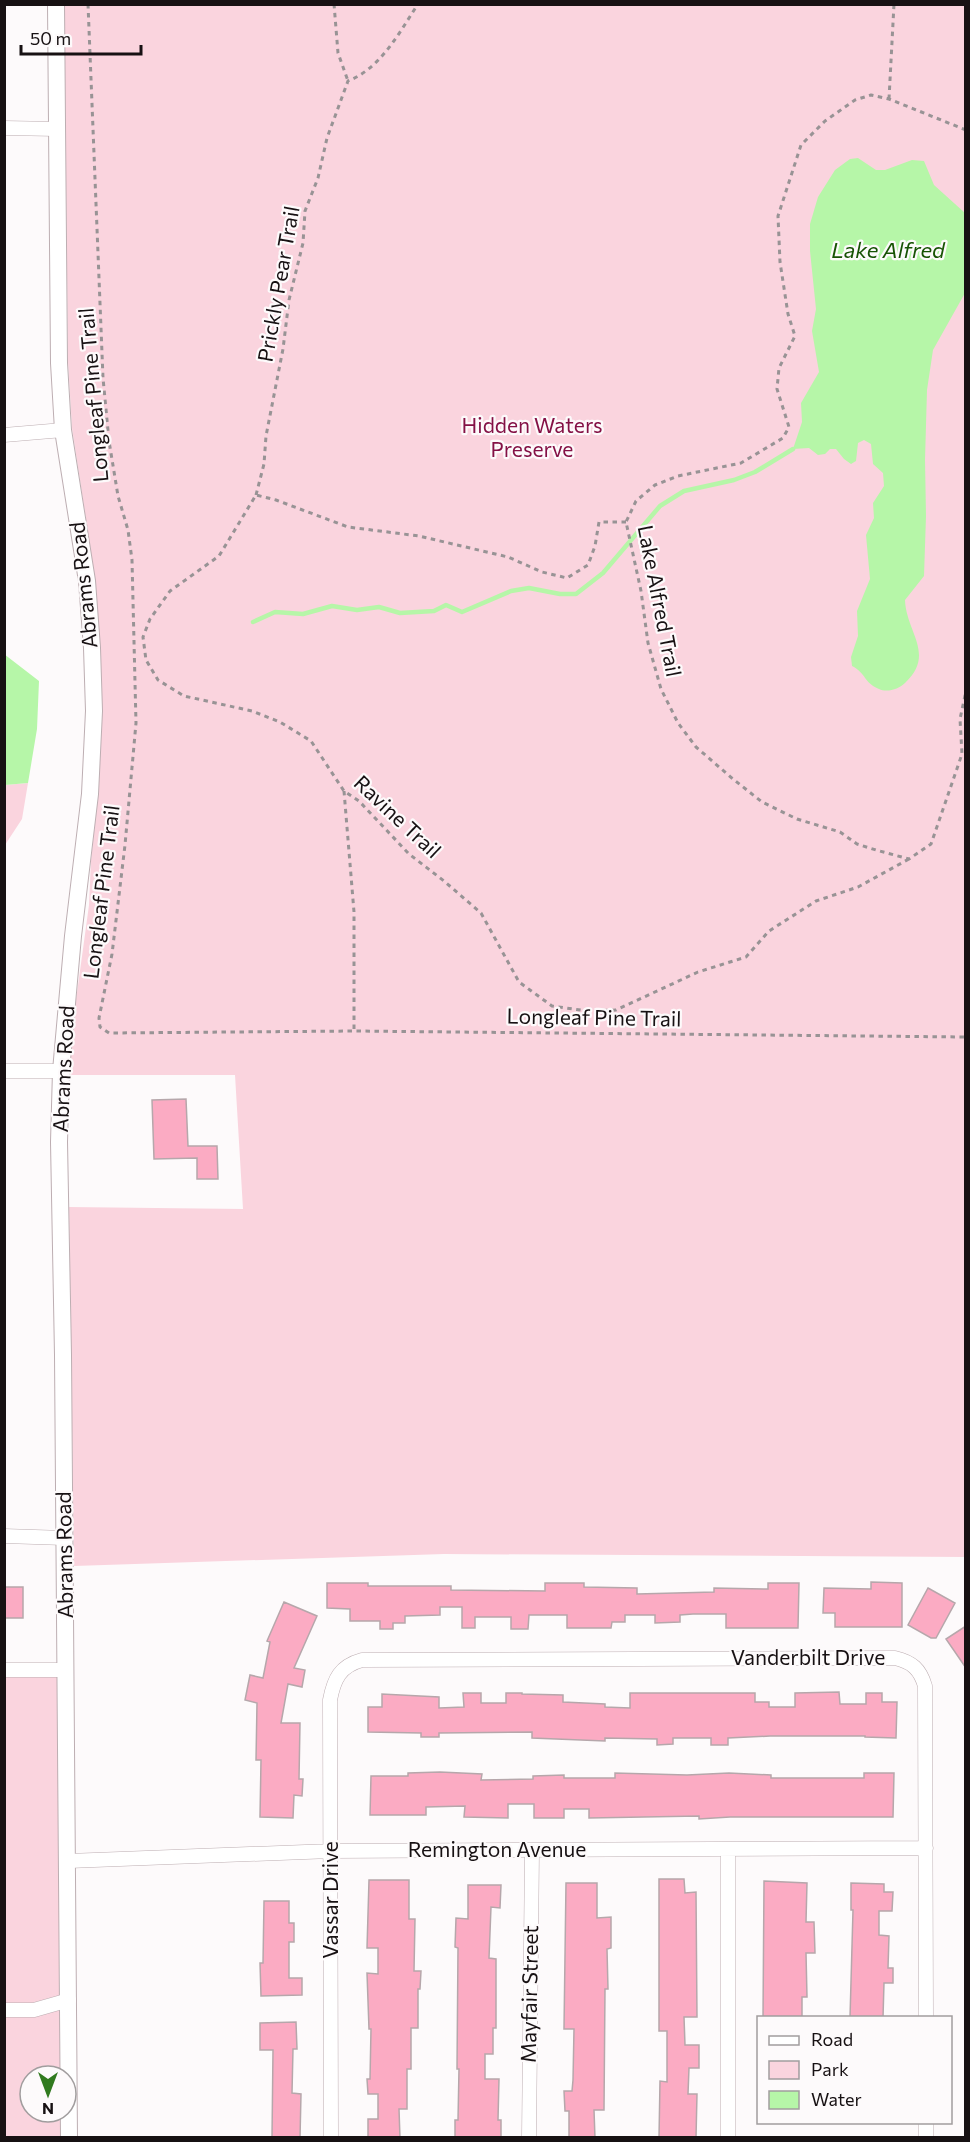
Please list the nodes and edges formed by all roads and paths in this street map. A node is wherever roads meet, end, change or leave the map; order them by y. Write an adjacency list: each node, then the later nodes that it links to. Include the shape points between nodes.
1 (56, 4): 9 (street, Abrams Road)
2 (88, 4): 18 (path, Longleaf Pine Trail, via 103,378 109,441 132,560 136,723 123,867 100,1026 110,1033)
3 (334, 4): 6 (path, via 338,53)
4 (418, 4): 6 (path, via 387,51 362,76)
5 (894, 4): 7 (path)
6 (348, 81): 13 (path, Prickly Pear Trail, via 305,211 303,243 289,300)
7 (889, 99): 10 (path, Lake Alfred Trail); 14 (path, Lake Alfred Trail, via 871,95 855,100 825,121 801,146 777,216 780,262 795,336 779,368 777,389 789,427 783,438 741,463 678,476 655,485 636,501)
8 (4, 128): 9 (street)
9 (57, 129): 11 (street, Abrams Road)
10 (966, 130)
11 (63, 429): 12 (street); 21 (street, Abrams Road, via 87,581 94,711 90,794)
12 (4, 435)
13 (256, 495): 14 (path, via 348,527 419,536 508,557 567,578 588,565 599,522); 16 (path, Ravine Trail, via 219,556 170,591 150,619 143,637 147,660 158,680 184,696 252,711 311,741)
14 (626, 522): 17 (path, Lake Alfred Trail, via 648,643 661,689 678,723 696,747 762,802 797,819 840,832 857,844)
15 (965, 691): 17 (path, via 960,719 962,754 931,844)
16 (344, 791): 17 (path, Ravine Trail, via 359,801 409,854 481,913 519,982 552,1006 587,1011 616,1010 698,972 746,957 769,931 816,901 858,887); 18 (path, via 354,912)
17 (909, 859)
18 (354, 1030): 19 (path, Longleaf Pine Trail)
19 (966, 1038)
20 (4, 1071): 21 (street)
21 (62, 1071): 23 (street, Abrams Road, via 59,1142)
22 (4, 1536): 23 (street)
23 (65, 1538): 26 (street, Abrams Road)
24 (346, 1666): 27 (street, Vanderbilt Drive, via 362,1660 906,1660 922,1675 926,1686); 30 (street, Vassar Drive, via 330,1700)
25 (4, 1670): 26 (street)
26 (66, 1670): 31 (street, Abrams Road)
27 (926, 1848): 28 (street, Remington Avenue); 34 (street, Vanderbilt Drive)
28 (728, 1849): 29 (street, Remington Avenue); 38 (street)
29 (532, 1850): 30 (street, Remington Avenue); 37 (street, Mayfair Street)
30 (332, 1851): 31 (street, Remington Avenue); 36 (street, Vassar Drive)
31 (68, 1861): 32 (street, Abrams Road)
32 (69, 2000): 33 (street, via 34,2010); 35 (street, Abrams Road)
33 (4, 2010)
34 (926, 2016)
35 (69, 2138)
36 (331, 2138)
37 (529, 2138)
38 (728, 2138)

